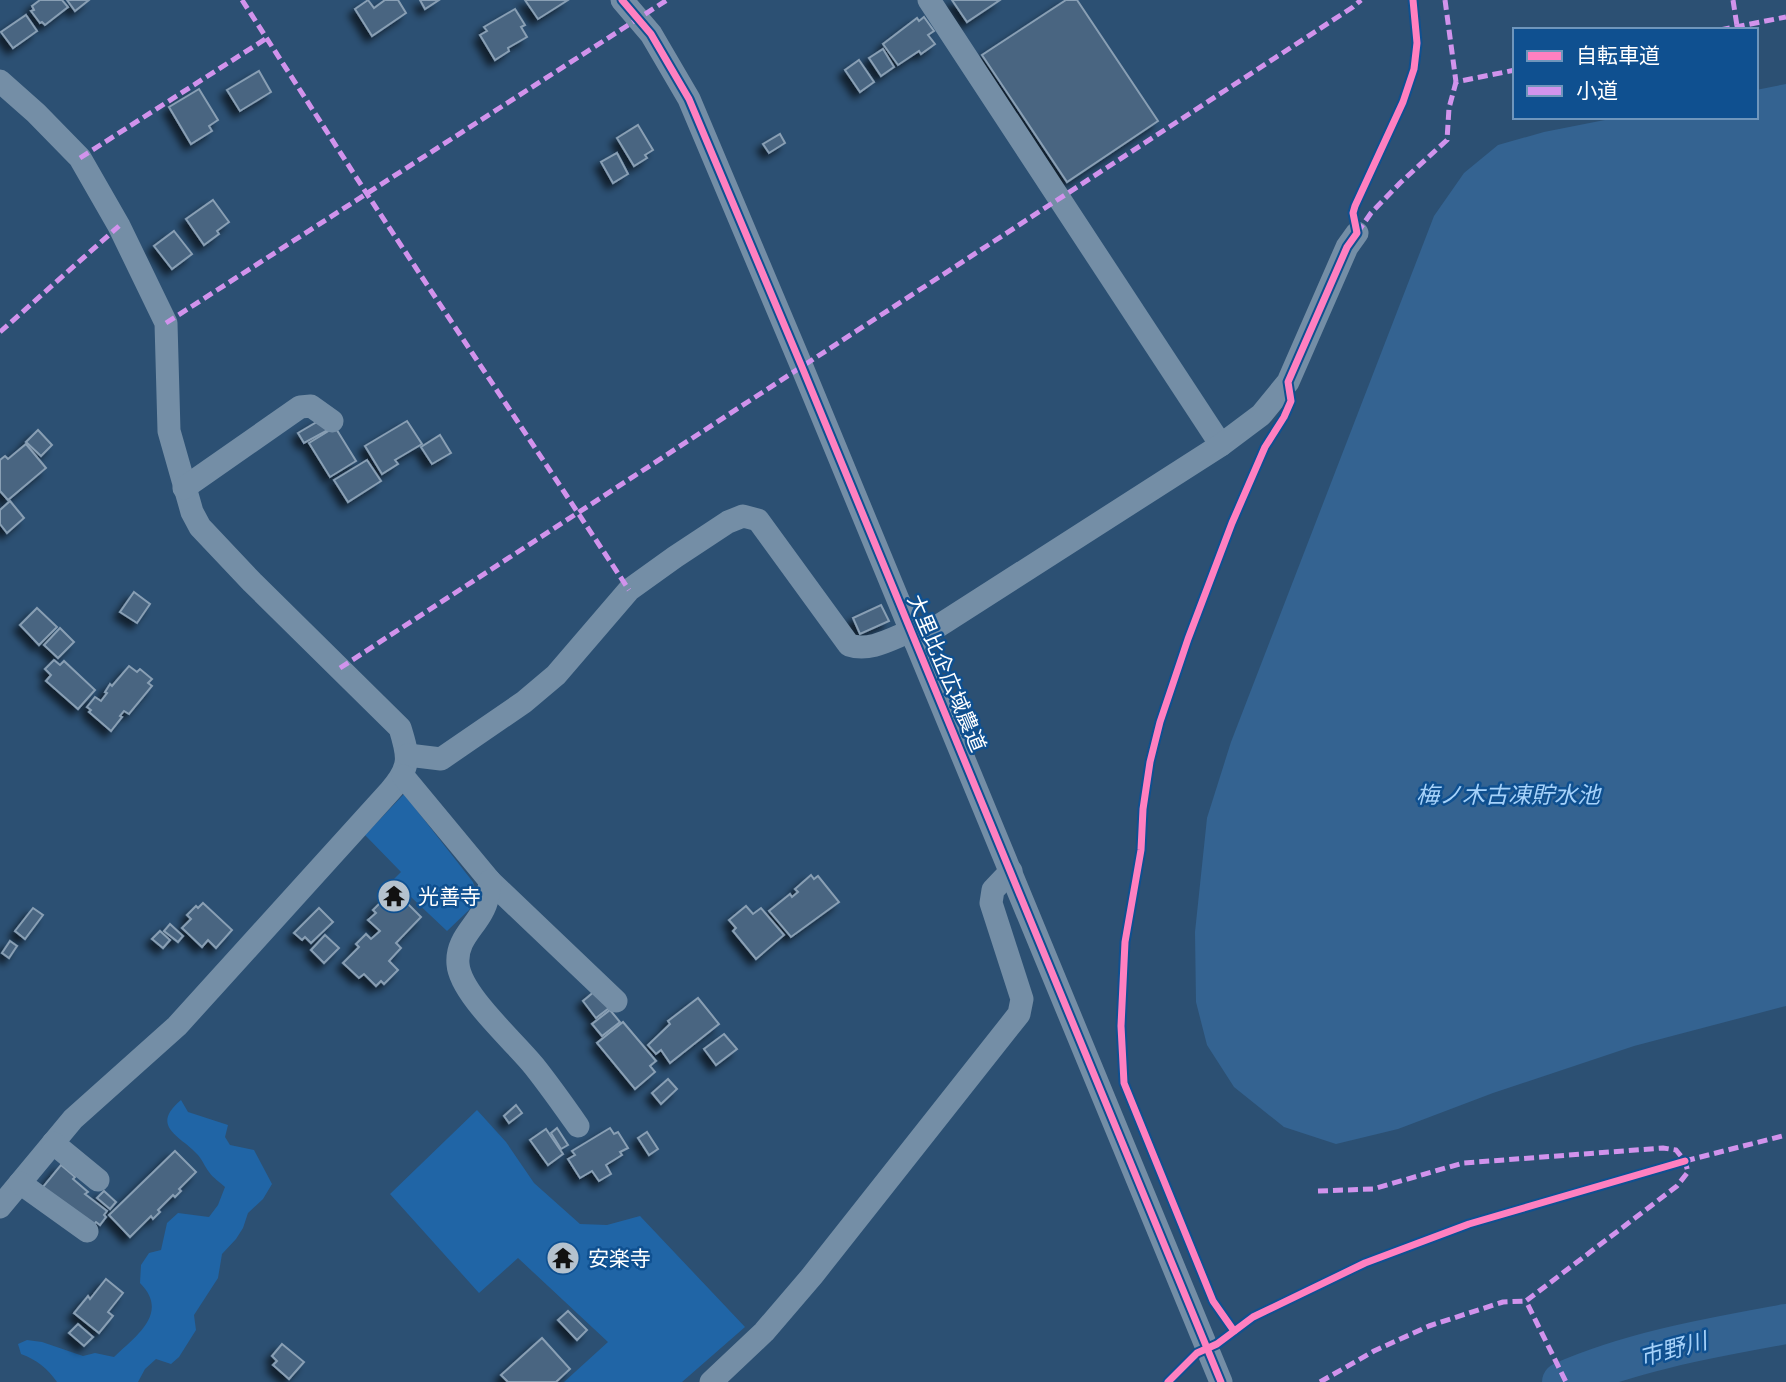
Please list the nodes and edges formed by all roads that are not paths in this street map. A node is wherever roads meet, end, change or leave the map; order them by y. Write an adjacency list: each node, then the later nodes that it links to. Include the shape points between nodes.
1 (622, 0): 8 (street, 大里比企広域農道, via 651,34 689,99)
2 (929, 0): 6 (street)
3 (0, 82): 7 (street, via 80,158 166,323 169,431)
4 (1357, 233): 6 (street, via 1288,382 1261,415)
5 (331, 421): 7 (street, via 311,406 300,407)
6 (1222, 445): 8 (street)
7 (184, 488): 9 (street, via 200,527 400,728)
8 (913, 636): 9 (street, via 870,647 849,645 758,520 743,516 629,590 556,675 524,702 442,759); 10 (street, 大里比企広域農道)
9 (405, 766): 11 (street); 14 (street, via 177,1026 73,1119)
10 (1010, 871): 19 (street, 大里比企広域農道); 20 (street, via 993,890 991,903 1022,999 1019,1014 812,1276 764,1332)
11 (490, 881): 12 (street); 13 (street, via 482,912 460,948 461,976)
12 (616, 1001)
13 (578, 1126)
14 (53, 1143): 15 (street); 16 (street)
15 (98, 1180)
16 (20, 1183): 17 (street); 18 (street)
17 (0, 1207)
18 (88, 1231)
19 (1219, 1377)
20 (711, 1382)

